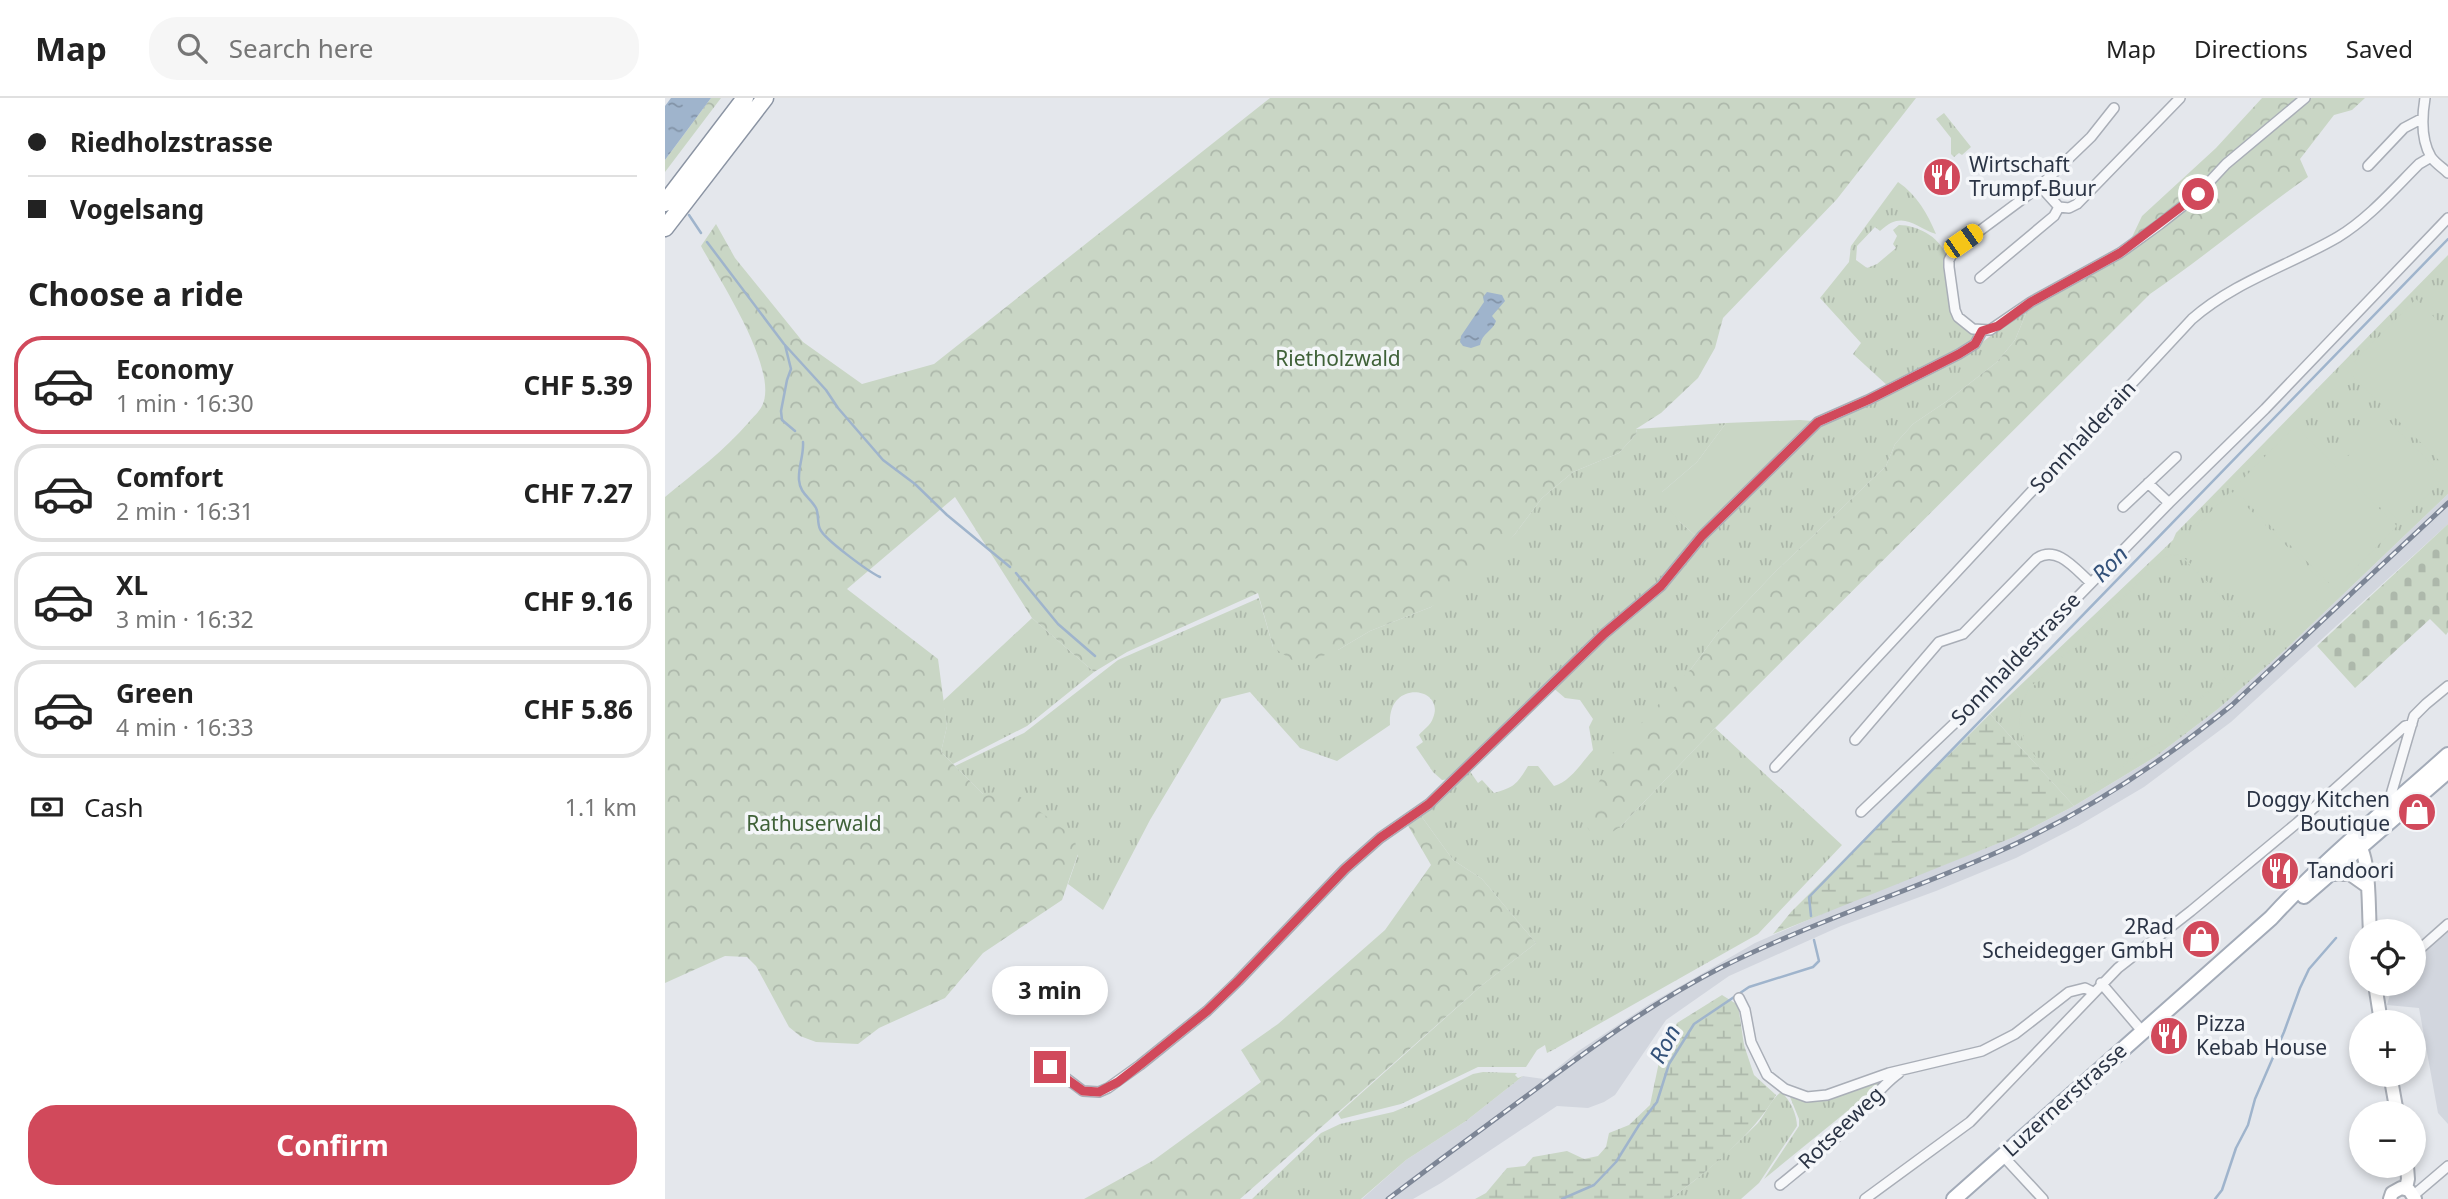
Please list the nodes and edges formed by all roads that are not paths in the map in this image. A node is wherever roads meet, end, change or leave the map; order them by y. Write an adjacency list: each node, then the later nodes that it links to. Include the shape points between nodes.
1 (745, 98): 12 (highway)
2 (765, 98): 15 (highway)
3 (2180, 98): 13 (street, via 2077,204)
4 (2305, 98): 17 (street, via 2226,164 2198,194 2120,253 2031,302 1998,326)
5 (2425, 98): 7 (street)
6 (2114, 108): 11 (street)
7 (2423, 118): 8 (street); 9 (street, via 2404,128)
8 (2431, 157): 10 (street); 27 (street, Sonnhalderain, via 2356,226 2220,297 2192,319)
9 (2368, 166)
10 (2448, 173)
11 (2040, 186): 13 (street); 17 (street, via 1963,241 1951,255 1955,310 1964,324)
12 (665, 203)
13 (2059, 207): 16 (street, via 2055,216)
14 (2448, 218): 20 (street, Sonnhaldestrasse)
15 (665, 228)
16 (1980, 278)
17 (1982, 331): 42 (street, via 1975,344 1959,354 1818,422 1702,536 1661,586 1559,676 1429,804 1345,869 1207,1011 1140,1065 1108,1088 1083,1091)
18 (2176, 457): 19 (street)
19 (2148, 483): 20 (street); 21 (street)
20 (2169, 503): 22 (street, Sonnhaldestrasse)
21 (2123, 507)
22 (2091, 583): 25 (street, via 2060,556 2037,558 1963,634 1939,642); 30 (street, Sonnhaldestrasse)
23 (2448, 686): 24 (street, via 2420,709)
24 (2412, 724): 29 (street); 38 (street)
25 (1856, 740)
26 (2448, 755): 29 (main road)
27 (1775, 767)
28 (2448, 771): 31 (main road)
29 (2386, 810): 31 (main road)
30 (1861, 813)
31 (2357, 842): 32 (main road); 33 (main road); 34 (main road, via 2295,892)
32 (2331, 874): 33 (main road, via 2347,873); 34 (main road)
33 (2367, 886): 35 (main road)
34 (2271, 918): 41 (main road, Luzernerstrasse)
35 (2369, 919)
36 (2448, 924): 37 (street)
37 (2426, 943)
38 (2101, 983): 39 (street); 41 (street)
39 (2093, 992): 43 (street, Rotseeweg, via 2085,988 2070,992 2015,1034 1982,1051); 48 (street, via 1970,1122)
40 (1739, 998): 43 (street, Rotseeweg, via 1761,1065 1776,1084 1798,1095 1827,1095)
41 (2142, 1031): 44 (main road, Luzernerstrasse)
42 (1037, 1055)
43 (1903, 1070): 46 (street, Rotseeweg, via 1823,1151)
44 (2003, 1156): 49 (main road, Luzernerstrasse); 50 (street)
45 (2448, 1166): 47 (street)
46 (1780, 1185)
47 (2412, 1194): 51 (main road, via 2396,1189)
48 (1865, 1199)
49 (1954, 1199)
50 (2043, 1199)
51 (2389, 1199)

